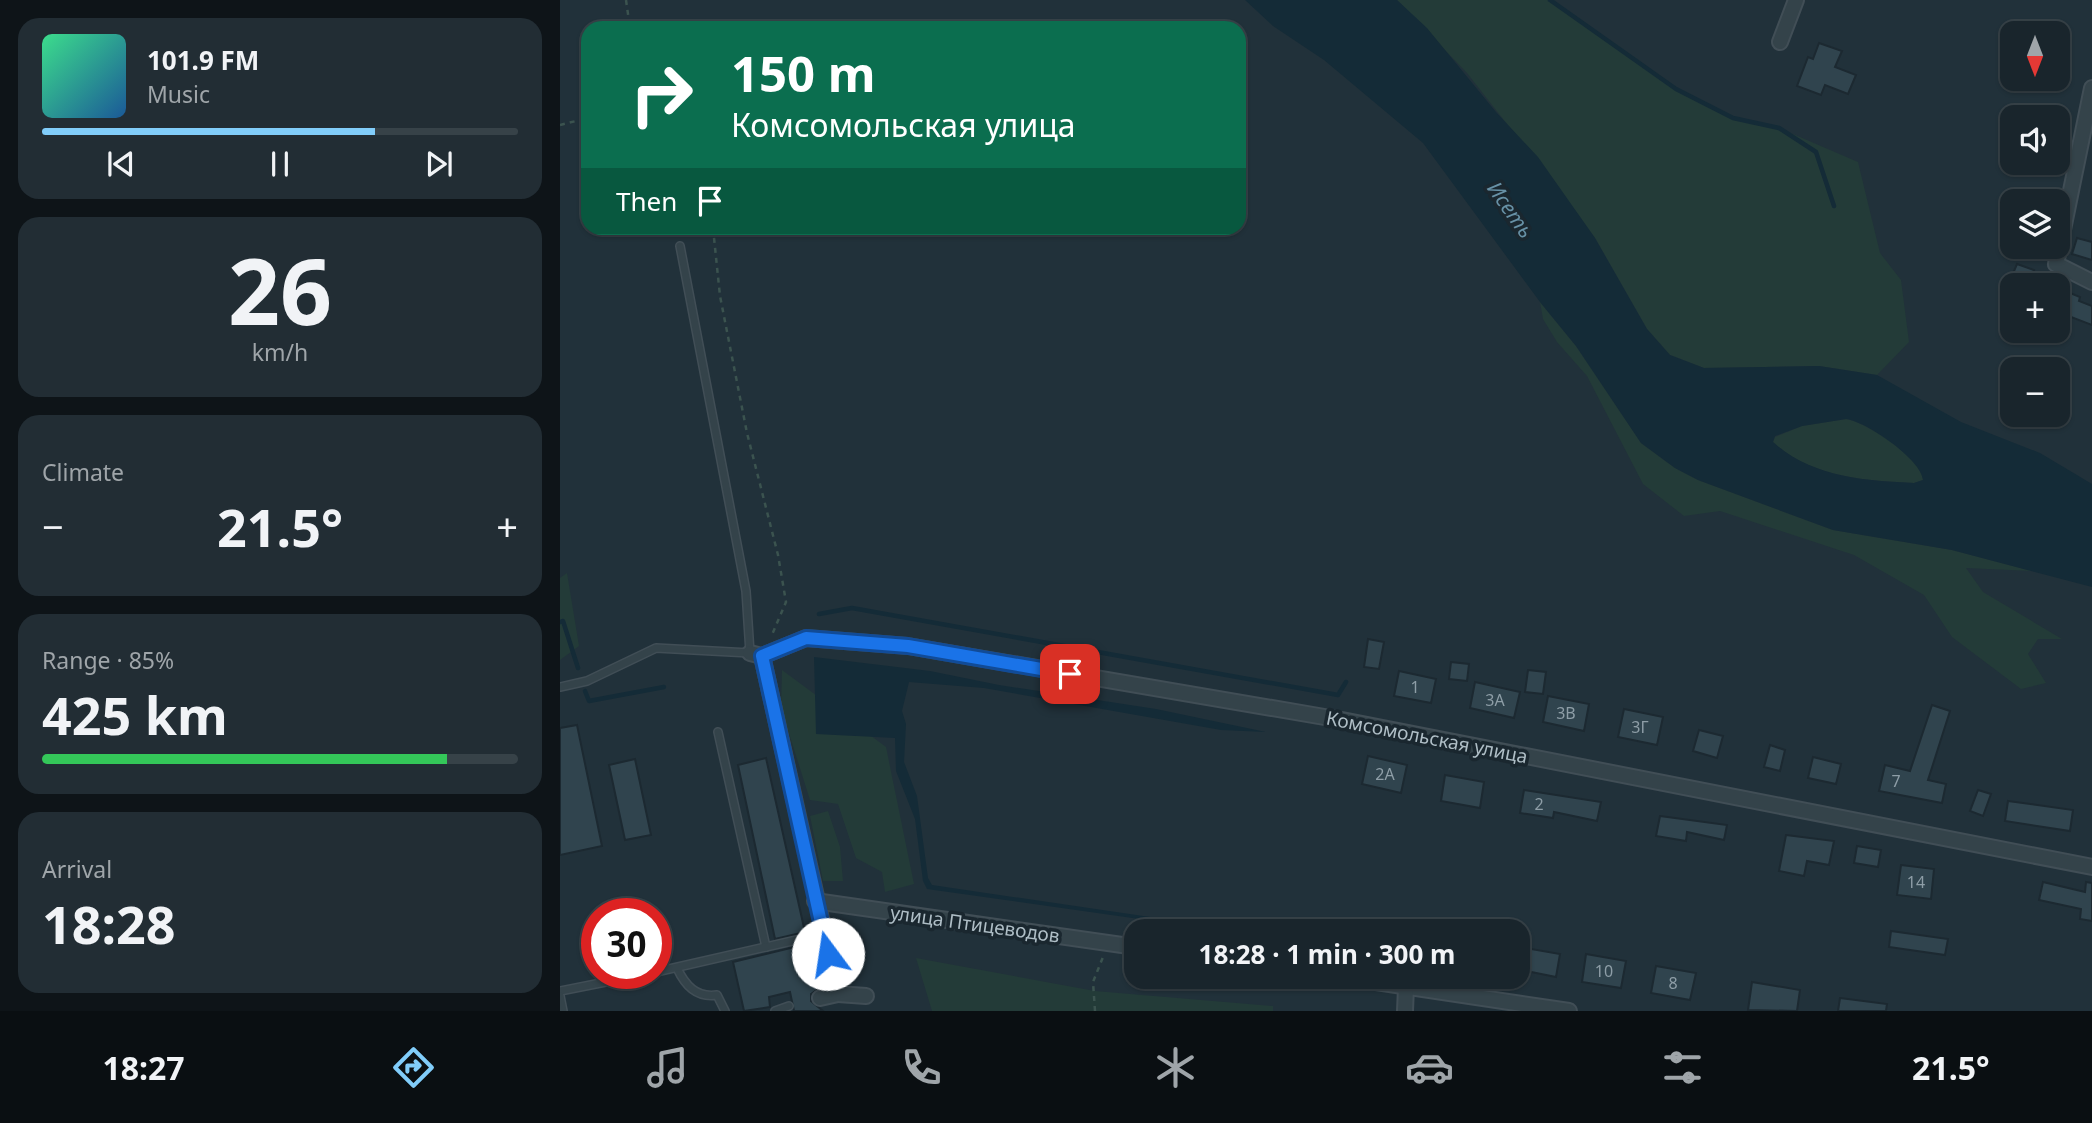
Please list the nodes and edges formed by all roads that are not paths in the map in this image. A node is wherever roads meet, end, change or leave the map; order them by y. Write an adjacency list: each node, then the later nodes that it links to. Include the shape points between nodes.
1 (1796, 0): 2 (street)
2 (1780, 42)
3 (2092, 88): 5 (street, via 2056,264)
4 (680, 246): 6 (lane)
5 (2092, 282)
6 (756, 655): 7 (lane, via 656,648 587,681); 9 (street, Комсомольская улица, via 806,638 908,646 1342,720); 10 (street)
7 (560, 687)
8 (718, 732): 13 (lane)
9 (2092, 867)
10 (815, 901): 11 (street); 12 (street, улица Птицеводов)
11 (823, 934): 13 (lane); 20 (street)
12 (1124, 945)
13 (766, 947): 14 (lane)
14 (677, 968): 15 (lane); 25 (lane, via 689,988 706,996 717,995)
15 (672, 969)
16 (582, 989): 19 (lane)
17 (1405, 989): 27 (street)
18 (1419, 989): 28 (street)
19 (560, 994): 24 (lane)
20 (838, 994): 21 (street); 22 (street)
21 (866, 996)
22 (820, 998)
23 (789, 1006): 26 (lane)
24 (563, 1011)
25 (725, 1011)
26 (775, 1011)
27 (1405, 1011)
28 (1569, 1011)

